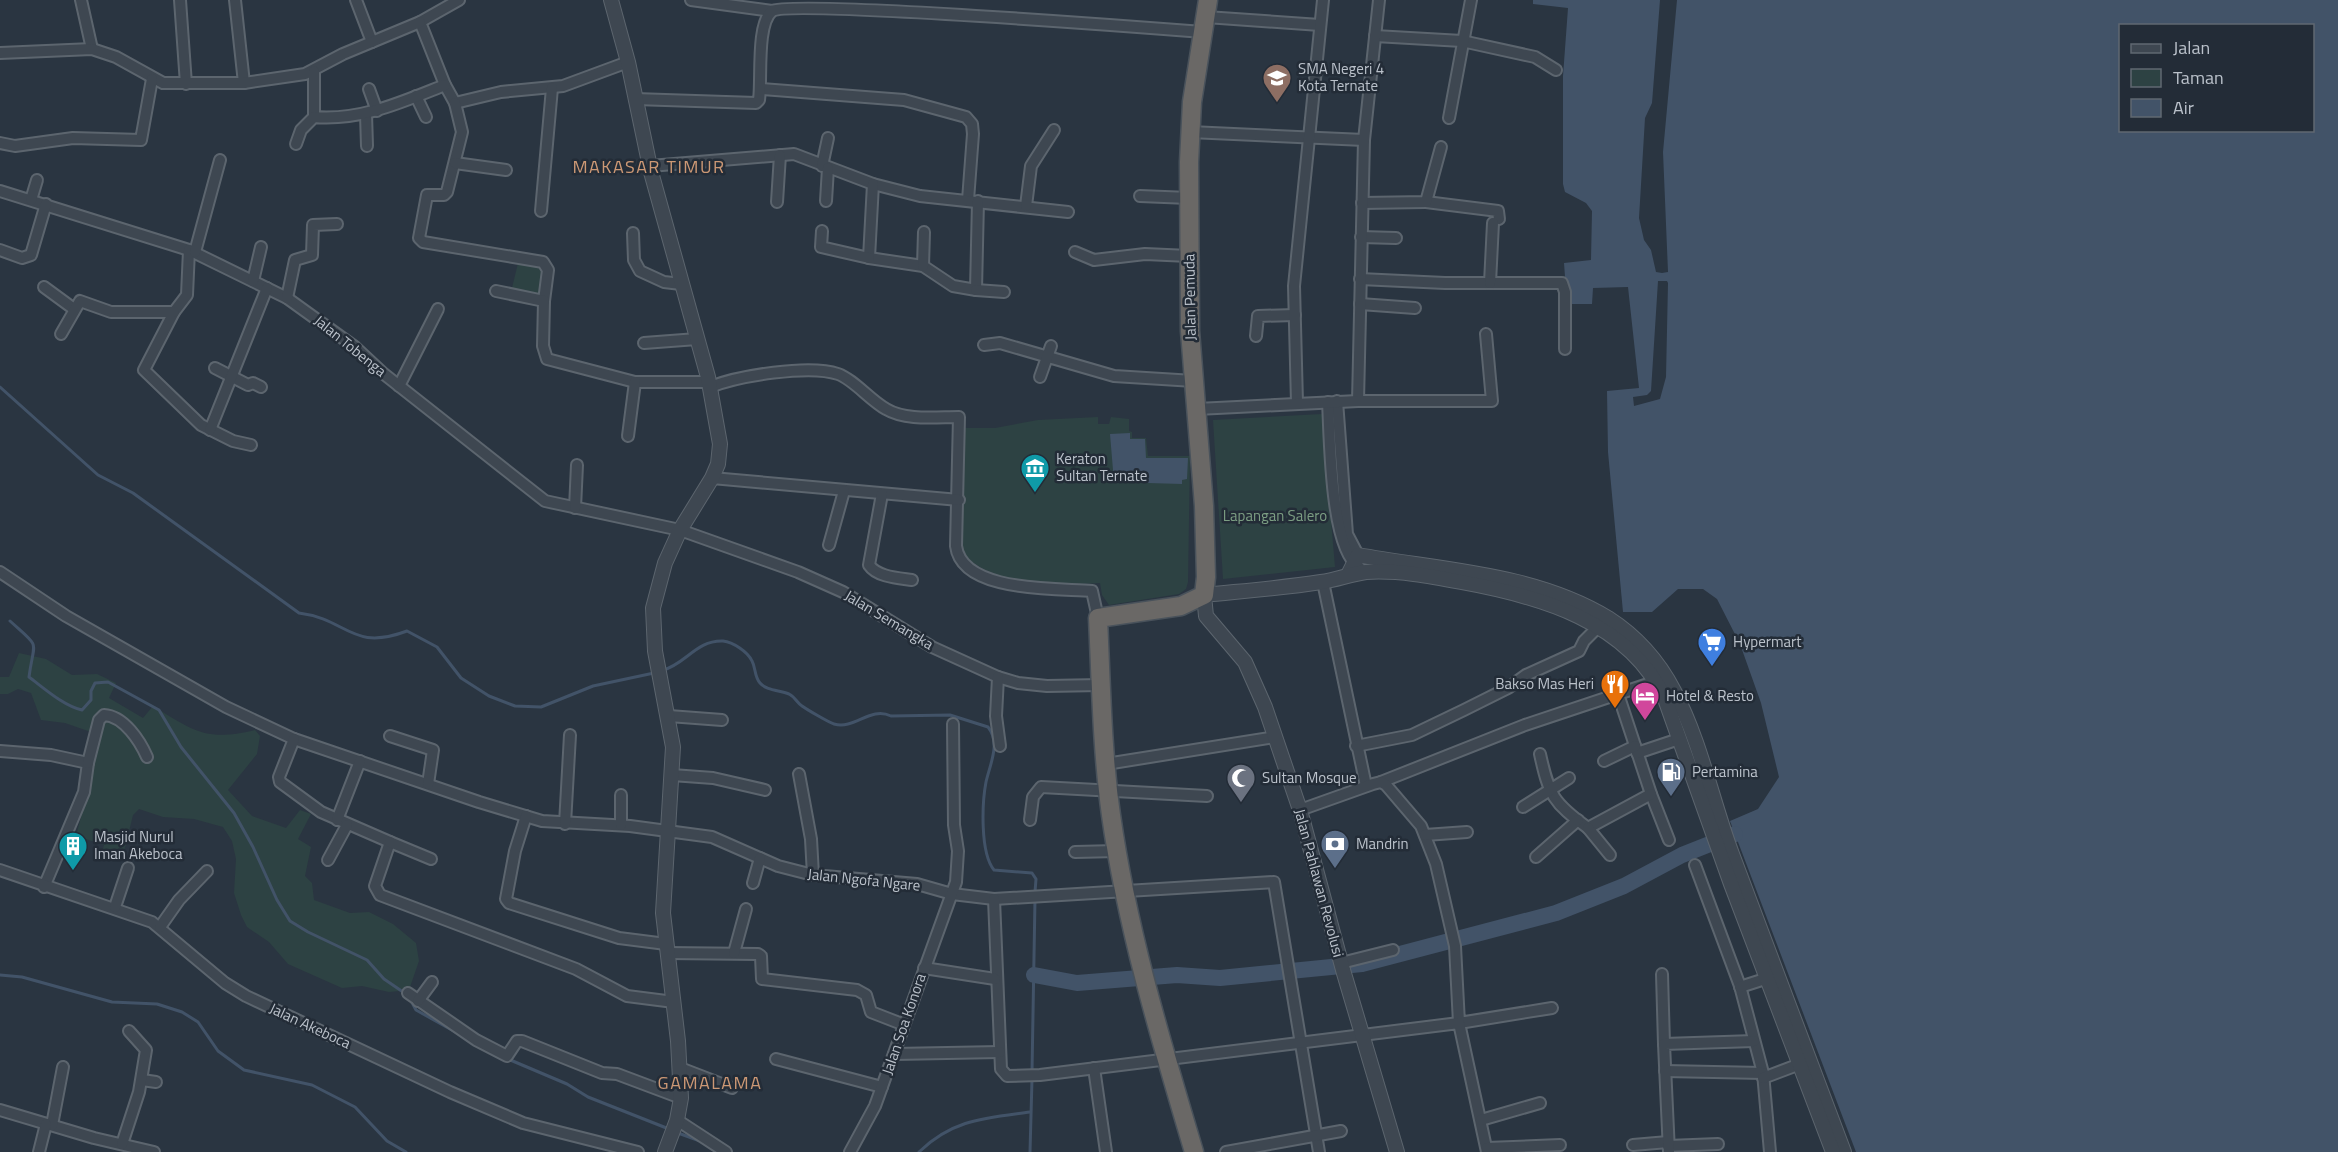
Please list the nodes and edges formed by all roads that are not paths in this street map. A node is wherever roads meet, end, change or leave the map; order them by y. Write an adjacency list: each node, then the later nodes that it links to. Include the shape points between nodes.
1 (81, 0): 21 (street)
2 (180, 0): 28 (street)
3 (235, 0): 27 (street)
4 (356, 0): 20 (street)
5 (459, 0): 16 (street)
6 (611, 0): 23 (street)
7 (691, 0): 14 (street)
8 (1323, 0): 17 (street)
9 (1379, 0): 18 (street)
10 (1471, 0): 19 (street)
11 (830, 3): 12 (street); 13 (street)
12 (796, 4): 14 (street)
13 (904, 5): 15 (street)
14 (772, 11): 32 (street, via 764,28)
15 (1206, 16): 17 (street); 41 (highway, Jalan Pemuda)
16 (420, 22): 20 (street); 29 (street)
17 (1320, 25): 43 (street)
18 (1375, 36): 19 (street); 44 (street)
19 (1462, 41): 24 (street, via 1535,57); 39 (street)
20 (372, 42): 25 (street)
21 (92, 49): 22 (street); 26 (street, via 116,57)
22 (0, 53)
23 (628, 62): 30 (street); 34 (street)
24 (1556, 70)
25 (314, 71): 27 (street); 37 (street)
26 (152, 78): 28 (street); 45 (street, via 141,140 73,138 15,146)
27 (244, 83): 28 (street)
28 (186, 84)
29 (445, 85): 33 (street); 35 (street)
30 (552, 88): 35 (street, via 501,92); 68 (street)
31 (369, 89): 36 (street)
32 (761, 89): 34 (street, via 759,100 752,104); 62 (street, via 904,100 966,117 973,134)
33 (416, 96): 36 (street); 38 (street)
34 (635, 99): 52 (street)
35 (455, 103): 51 (street, via 462,132)
36 (372, 112): 37 (street, via 341,118); 47 (street)
37 (314, 117): 46 (street, via 301,130)
38 (426, 117)
39 (1449, 118)
40 (1054, 130): 67 (street, via 1031,166)
41 (1190, 132): 43 (street); 59 (highway, Jalan Pemuda)
42 (828, 138): 53 (street)
43 (1309, 138): 44 (street); 99 (street)
44 (1365, 140): 65 (street)
45 (0, 143)
46 (296, 144)
47 (367, 146)
48 (1442, 147): 64 (street)
49 (780, 155): 52 (street); 53 (street, via 794,154); 63 (street)
50 (220, 159): 78 (street)
51 (455, 163): 54 (street); 93 (street, via 446,194 426,197 419,238 423,242 543,262 548,270)
52 (650, 166): 86 (street)
53 (825, 167): 56 (street); 61 (street)
54 (506, 170)
55 (37, 180): 60 (street)
56 (873, 184): 62 (street, via 920,196); 81 (street)
57 (0, 191): 60 (street, Jalan Tobenga)
58 (1140, 196): 59 (street)
59 (1189, 198): 80 (highway, Jalan Pemuda)
60 (31, 200): 66 (street, Jalan Tobenga)
61 (826, 201)
62 (973, 201): 67 (street); 89 (street)
63 (777, 202)
64 (1426, 202): 65 (street); 85 (street, via 1498,211)
65 (1362, 203): 74 (street)
66 (46, 204): 77 (street, via 31,255 22,258); 78 (street, Jalan Tobenga)
67 (1026, 206): 69 (street)
68 (541, 211)
69 (1068, 212)
70 (337, 224): 92 (street, via 313,225 312,255 295,260)
71 (822, 231): 81 (street, via 820,247)
72 (924, 232): 82 (street)
73 (633, 233): 86 (street, via 634,260 640,271 664,282)
74 (1361, 237): 75 (street); 83 (street)
75 (1395, 238)
76 (261, 248): 84 (street)
77 (0, 250)
78 (192, 251): 84 (street, Jalan Tobenga); 98 (street, via 189,289)
79 (1075, 252): 80 (street, via 1094,260 1145,254)
80 (1189, 256): 112 (highway, Jalan Pemuda)
81 (868, 258): 82 (street)
82 (923, 266): 89 (street, via 953,286)
83 (1360, 279): 85 (street); 94 (street)
84 (253, 281): 88 (street, Jalan Tobenga)
85 (1490, 283): 107 (street, via 1562,283)
86 (681, 284): 103 (street)
87 (44, 287): 96 (street)
88 (267, 288): 92 (street, Jalan Tobenga); 111 (street)
89 (976, 290): 91 (street)
90 (496, 291): 93 (street)
91 (1004, 292)
92 (287, 298): 115 (street, Jalan Tobenga, via 355,347)
93 (544, 302): 113 (street, via 546,359)
94 (1360, 304): 95 (street); 117 (street)
95 (1415, 308)
96 (74, 309): 98 (street, via 80,302 111,312); 100 (street)
97 (438, 309): 115 (street)
98 (174, 312): 121 (street, via 144,370)
99 (1295, 315): 102 (street, via 1258,316); 119 (street)
100 (61, 334)
101 (1486, 334): 117 (street, via 1492,401)
102 (1256, 336)
103 (697, 339): 104 (street); 114 (street)
104 (644, 343)
105 (984, 345): 108 (street, via 1000,343)
106 (1051, 346): 108 (street)
107 (1565, 349)
108 (1047, 359): 110 (street); 112 (street, via 1114,376)
109 (215, 368): 111 (street)
110 (1040, 377)
111 (231, 378): 116 (street); 121 (street)
112 (1194, 381): 120 (highway, Jalan Pemuda)
113 (635, 382): 114 (street); 122 (street)
114 (710, 385): 125 (street, via 720,444); 128 (street, via 755,375 836,373 893,412 959,417)
115 (399, 386): 129 (street, Jalan Tobenga, via 534,494 545,501)
116 (261, 387)
117 (1358, 401): 118 (street)
118 (1332, 402): 119 (street); 132 (street, via 1339,537)
119 (1297, 403): 120 (street)
120 (1197, 409): 136 (highway, Jalan Pemuda)
121 (210, 430): 123 (street)
122 (628, 436)
123 (251, 445)
124 (577, 465): 129 (street)
125 (712, 478): 126 (street); 130 (street)
126 (844, 491): 127 (street); 131 (street)
127 (882, 494): 128 (street); 134 (street, via 869,565 885,575)
128 (959, 500): 139 (street, via 958,555 969,569 1016,585 1092,591)
129 (575, 508): 130 (street, Jalan Tobenga)
130 (680, 530): 141 (street, Jalan Semangka, via 843,592 932,647); 146 (street, via 665,562 653,608 658,663)
131 (829, 545)
132 (1353, 564): 135 (street); 140 (street, via 1366,572 1425,575 1497,588); 140 (street, via 1532,586 1582,604)
133 (1, 576): 152 (street, Jalan Ngofa Ngare, via 204,696)
134 (912, 580)
135 (1323, 582): 136 (street); 155 (street)
136 (1204, 595): 137 (highway); 138 (street)
137 (1180, 606): 138 (street); 139 (highway)
138 (1206, 616): 151 (street, Jalan Pahlawan Revolusi, via 1245,662)
139 (1098, 618): 143 (highway)
140 (1604, 625): 142 (street); 145 (street, via 1648,653); 155 (street, via 1584,641 1579,651 1464,710 1412,735)
141 (998, 677): 143 (street, Jalan Semangka, via 1047,686); 154 (street, via 996,716)
142 (1657, 681): 144 (street); 145 (street)
143 (1101, 686): 163 (highway)
144 (1618, 694): 156 (street); 167 (street, via 1525,725)
145 (1671, 698): 153 (street); 185 (street)
146 (669, 716): 147 (street); 165 (street)
147 (722, 720)
148 (953, 724): 208 (street, Jalan Soa Konora, via 954,825 958,850)
149 (570, 735): 182 (street)
150 (390, 736): 168 (street, via 433,750)
151 (1275, 737): 163 (street); 177 (street, Jalan Pahlawan Revolusi)
152 (294, 739): 160 (street, Jalan Ngofa Ngare); 179 (street, via 278,780)
153 (1680, 739): 156 (street); 185 (street)
154 (1000, 746)
155 (1356, 746): 169 (street)
156 (1636, 750): 161 (street); 173 (street)
157 (0, 751): 162 (street)
158 (1540, 754): 170 (street)
159 (147, 757): 162 (street, via 134,734 104,715 99,720)
160 (360, 761): 168 (street, Jalan Ngofa Ngare); 179 (street)
161 (1604, 761)
162 (88, 763): 206 (street, via 84,792)
163 (1106, 764): 172 (highway)
164 (799, 774): 204 (street)
165 (672, 776): 171 (street, via 713,778); 187 (street)
166 (1569, 778): 170 (street)
167 (1381, 782): 169 (street); 189 (street, via 1404,803)
168 (428, 784): 178 (street, Jalan Ngofa Ngare)
169 (1366, 786): 177 (street)
170 (1548, 789): 176 (street); 181 (street, via 1564,811)
171 (765, 790)
172 (1108, 790): 175 (street); 180 (street, via 1041,787 1033,796); 192 (highway)
173 (1650, 794): 186 (street); 190 (street)
174 (621, 795): 184 (street)
175 (1207, 796)
176 (1523, 807)
177 (1300, 810): 216 (street, Jalan Pahlawan Revolusi)
178 (526, 816): 182 (street, Jalan Ngofa Ngare); 213 (street, via 509,876 509,903)
179 (337, 820): 183 (street)
180 (1030, 820)
181 (1578, 820): 186 (street); 196 (street)
182 (565, 824): 184 (street, Jalan Ngofa Ngare)
183 (347, 825): 191 (street); 199 (street)
184 (621, 825): 187 (street, Jalan Ngofa Ngare)
185 (1717, 826): 194 (street)
186 (1588, 828): 195 (street)
187 (669, 830): 197 (street, Jalan Ngofa Ngare, via 712,837); 213 (street, via 663,913)
188 (1467, 832): 189 (street)
189 (1425, 835): 227 (street, via 1436,864 1455,946)
190 (1669, 840)
191 (390, 842): 198 (street); 225 (street, via 375,886 380,896 576,969 627,996)
192 (1117, 851): 193 (street); 207 (highway)
193 (1075, 852)
194 (1726, 854): 219 (street); 275 (street)
195 (1610, 855)
196 (1536, 857)
197 (760, 858): 204 (street, Jalan Ngofa Ngare); 205 (street)
198 (431, 859)
199 (328, 860)
200 (1695, 865): 222 (street)
201 (128, 868): 210 (street)
202 (0, 870): 206 (street, Jalan Akeboca)
203 (207, 871): 212 (street)
204 (813, 875): 208 (street, Jalan Ngofa Ngare, via 917,884)
205 (753, 883)
206 (44, 887): 210 (street, Jalan Akeboca)
207 (1125, 890): 209 (street, Jalan Ngofa Ngare); 232 (street, via 1274,882); 237 (highway)
208 (952, 894): 209 (street, Jalan Ngofa Ngare); 217 (street, Jalan Soa Konora)
209 (994, 899): 220 (street)
210 (115, 907): 212 (street, Jalan Akeboca)
211 (746, 909): 215 (street)
212 (160, 927): 264 (street, Jalan Akeboca, via 225,983 289,1017 523,1123)
213 (666, 949): 215 (street); 225 (street)
214 (1393, 950): 216 (street)
215 (734, 953): 228 (street, via 760,955 764,980 857,990 866,995 871,1012)
216 (1342, 966): 230 (street, Jalan Pahlawan Revolusi)
217 (924, 968): 220 (street); 228 (street, Jalan Soa Konora)
218 (1662, 974): 233 (street)
219 (1768, 978): 222 (street); 238 (street)
220 (995, 979): 234 (street)
221 (432, 982): 224 (street)
222 (1740, 987): 231 (street)
223 (408, 993): 224 (street)
224 (418, 1001): 248 (street, via 507,1056 517,1041 522,1041 602,1073 617,1074)
225 (674, 1002): 240 (street)
226 (1552, 1008): 227 (street)
227 (1459, 1023): 230 (street); 251 (street)
228 (902, 1024): 235 (street, Jalan Soa Konora)
229 (129, 1031): 244 (street, via 145,1047)
230 (1364, 1036): 232 (street); 272 (street, Jalan Pahlawan Revolusi)
231 (1754, 1041): 233 (street); 243 (street)
232 (1301, 1042): 237 (street); 255 (street)
233 (1664, 1044): 242 (street)
234 (1000, 1052): 235 (street); 241 (street, via 1001,1069 1007,1076)
235 (894, 1054): 246 (street, Jalan Soa Konora)
236 (776, 1059): 246 (street)
237 (1168, 1060): 241 (street); 269 (highway)
238 (1797, 1065): 243 (street); 274 (street)
239 (63, 1067): 252 (street)
240 (680, 1068): 247 (street); 248 (street)
241 (1094, 1068): 268 (street)
242 (1665, 1071): 243 (street); 260 (street)
243 (1765, 1076): 273 (street)
244 (142, 1080): 245 (street); 256 (street)
245 (156, 1082)
246 (882, 1086): 267 (street, Jalan Soa Konora)
247 (732, 1088)
248 (681, 1098): 253 (street)
249 (1540, 1103): 251 (street)
250 (0, 1110): 252 (street)
251 (1481, 1120): 261 (street)
252 (49, 1125): 256 (street); 262 (street)
253 (674, 1128): 265 (street); 266 (street)
254 (1341, 1131): 255 (street)
255 (1317, 1136): 270 (street); 271 (street)
256 (122, 1144): 263 (street)
257 (1718, 1144): 260 (street)
258 (1560, 1145): 261 (street)
259 (1633, 1145): 260 (street)
260 (1668, 1147)
261 (1487, 1150)
262 (39, 1152)
263 (154, 1152)
264 (638, 1152)
265 (665, 1152)
266 (726, 1152)
267 (850, 1152)
268 (1106, 1152)
269 (1194, 1152)
270 (1227, 1152)
271 (1319, 1152)
272 (1397, 1152)
273 (1770, 1152)
274 (1833, 1152)
275 (1844, 1152)

